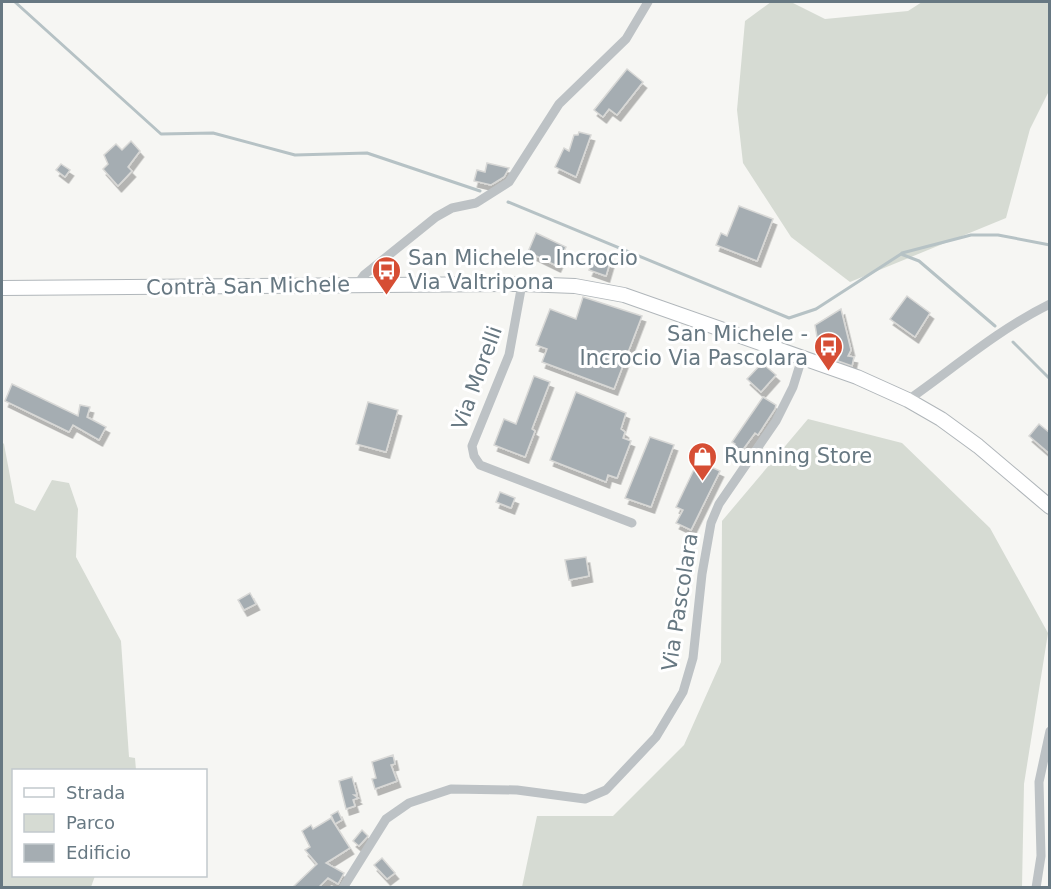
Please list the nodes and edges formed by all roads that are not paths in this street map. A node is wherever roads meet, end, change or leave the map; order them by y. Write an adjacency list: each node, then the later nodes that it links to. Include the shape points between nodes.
1 (648, 2): 3 (street, via 627,39 559,104 509,182 476,203 452,208 436,217 364,275)
2 (522, 284): 3 (main road, Contrà San Michele); 6 (main road, Contrà San Michele, via 575,286 624,294); 9 (street, Via Morelli, via 509,355 479,425 472,446 474,456 480,465)
3 (357, 285): 4 (main road, Contrà San Michele)
4 (2, 288)
5 (1050, 304): 7 (street, via 1015,321)
6 (802, 358): 7 (main road, Contrà San Michele); 12 (street, Via Pascolara, via 776,421 719,504 711,523 693,658 684,692 656,736 606,790 585,800 517,790 451,789 409,803 386,819)
7 (908, 400): 8 (main road, Contrà San Michele, via 978,446)
8 (1050, 507)
9 (632, 523)
10 (1050, 731): 11 (street, via 1039,782)
11 (1045, 855): 13 (street)
12 (344, 888)
13 (1036, 888)

